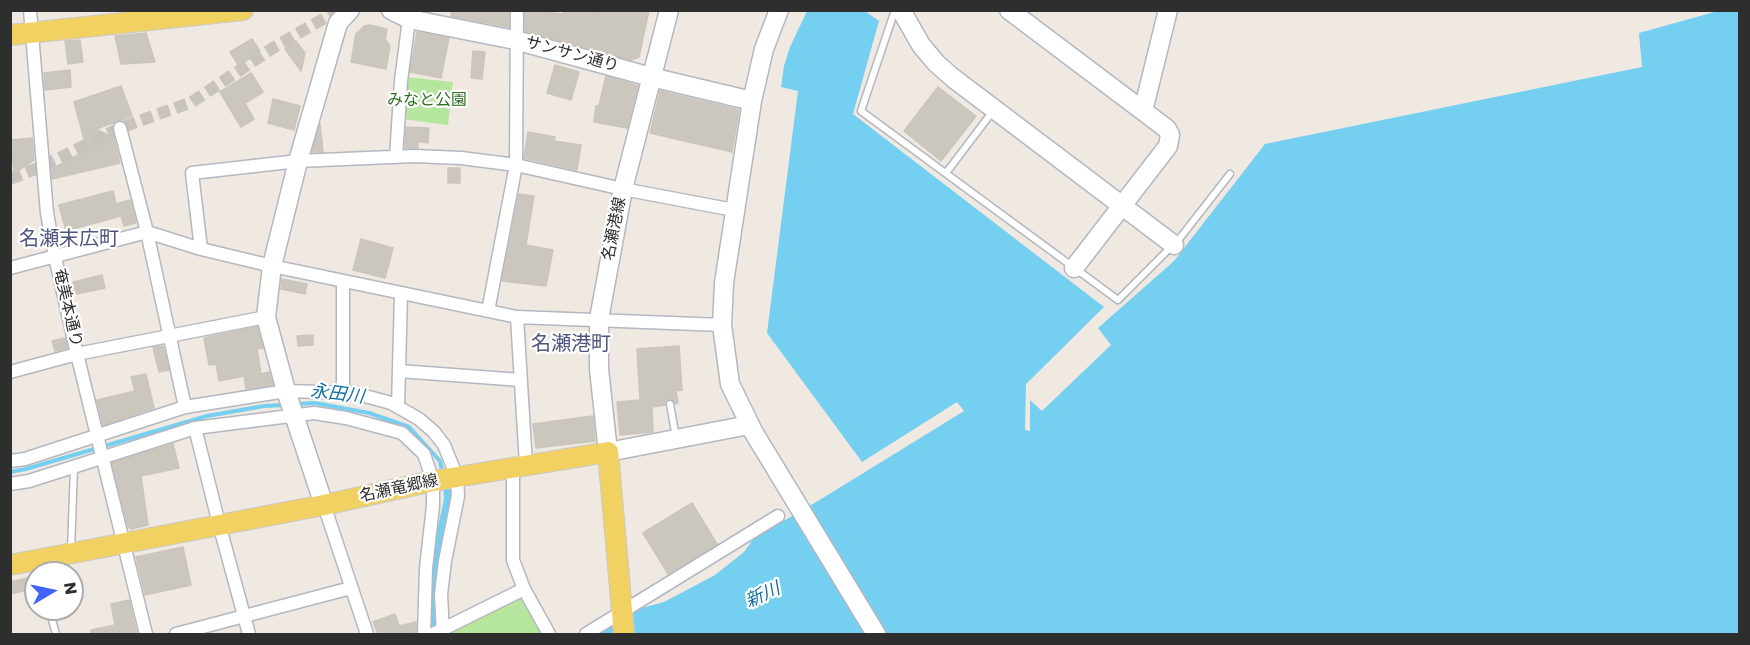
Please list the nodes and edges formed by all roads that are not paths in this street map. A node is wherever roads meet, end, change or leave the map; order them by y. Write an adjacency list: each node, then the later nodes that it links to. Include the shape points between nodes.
1 (30, 10): 14 (street, 奄美本通り)
2 (243, 10): 12 (main road)
3 (350, 10): 23 (street, via 338,23)
4 (391, 10): 13 (street, サンサン通り)
5 (517, 10): 16 (street)
6 (669, 10): 17 (street, 名瀬港線)
7 (780, 10): 18 (street, via 764,49)
8 (895, 10): 25 (lane, via 861,111)
9 (901, 10): 19 (street, via 936,63)
10 (1168, 10): 20 (street)
11 (1018, 14): 20 (street)
12 (140, 16): 14 (main road)
13 (409, 19): 16 (street, サンサン通り); 22 (street)
14 (32, 33): 15 (main road); 33 (street, 奄美本通り, via 47,213)
15 (10, 35)
16 (515, 40): 17 (street, サンサン通り); 24 (street)
17 (651, 77): 18 (street, サンサン通り); 27 (street, 名瀬港線)
18 (752, 101): 29 (street)
19 (994, 109): 25 (lane); 28 (street)
20 (1143, 111): 28 (street, via 1167,129 1170,141)
21 (120, 128): 30 (street)
22 (396, 157): 23 (street); 24 (street, via 461,158)
23 (298, 161): 32 (street, via 192,173); 34 (street)
24 (516, 165): 27 (street); 39 (street)
25 (946, 173): 36 (lane)
26 (1230, 174): 31 (lane)
27 (623, 189): 29 (street); 42 (street, 名瀬港線)
28 (1123, 205): 31 (street); 36 (street)
29 (734, 210): 43 (street)
30 (147, 232): 32 (street); 33 (street); 44 (street)
31 (1174, 244): 36 (lane, via 1118,300)
32 (201, 249): 34 (street)
33 (55, 257): 35 (street); 45 (street, 奄美本通り)
34 (272, 266): 37 (street); 41 (street)
35 (10, 268)
36 (1074, 268)
37 (343, 281): 38 (street); 50 (street)
38 (401, 293): 39 (street); 46 (street)
39 (488, 311): 40 (street)
40 (518, 317): 42 (street); 48 (street)
41 (266, 318): 44 (street); 49 (street)
42 (599, 319): 43 (street); 59 (street, 名瀬港線, via 599,369)
43 (722, 325): 55 (street, via 730,384)
44 (170, 335): 45 (street); 52 (street)
45 (77, 354): 47 (street); 57 (street, 奄美本通り)
46 (399, 371): 48 (street); 53 (street)
47 (10, 372)
48 (521, 380): 62 (street)
49 (286, 391): 50 (street); 52 (street); 54 (street)
50 (343, 393): 53 (street)
51 (670, 404): 58 (lane)
52 (185, 407): 57 (street)
53 (398, 407): 64 (street, via 434,432)
54 (295, 417): 56 (street); 65 (street, via 314,414 346,418 402,433 424,454); 67 (street)
55 (749, 425): 58 (street); 85 (street)
56 (195, 428): 60 (street); 69 (street)
57 (97, 435): 60 (street, 奄美本通り); 61 (street)
58 (677, 438): 59 (street)
59 (608, 452): 62 (main road, 名瀬竜郷線); 76 (main road)
60 (103, 458): 63 (street); 70 (street, 奄美本通り)
61 (10, 461)
62 (519, 466): 64 (main road, 名瀬竜郷線); 74 (street, via 513,560)
63 (74, 467): 66 (street); 71 (lane)
64 (457, 477): 65 (main road, 名瀬竜郷線); 77 (street, via 458,496 445,561)
65 (433, 481): 67 (main road, 名瀬竜郷線); 82 (street)
66 (10, 484)
67 (324, 504): 69 (main road, 名瀬竜郷線); 73 (street)
68 (778, 516): 76 (street)
69 (219, 524): 70 (main road, 名瀬竜郷線); 75 (street)
70 (123, 543): 71 (main road, 名瀬竜郷線); 78 (street, 奄美本通り)
71 (70, 554): 72 (main road, 名瀬竜郷線, via 39,564)
72 (10, 565)
73 (351, 588): 75 (street); 81 (street)
74 (524, 589): 77 (street); 83 (street)
75 (244, 616): 79 (street); 80 (street)
76 (623, 621): 84 (street)
77 (439, 633)
78 (146, 634)
79 (176, 634)
80 (249, 634)
81 (367, 634)
82 (424, 634)
83 (549, 634)
84 (586, 634)
85 (876, 634)

